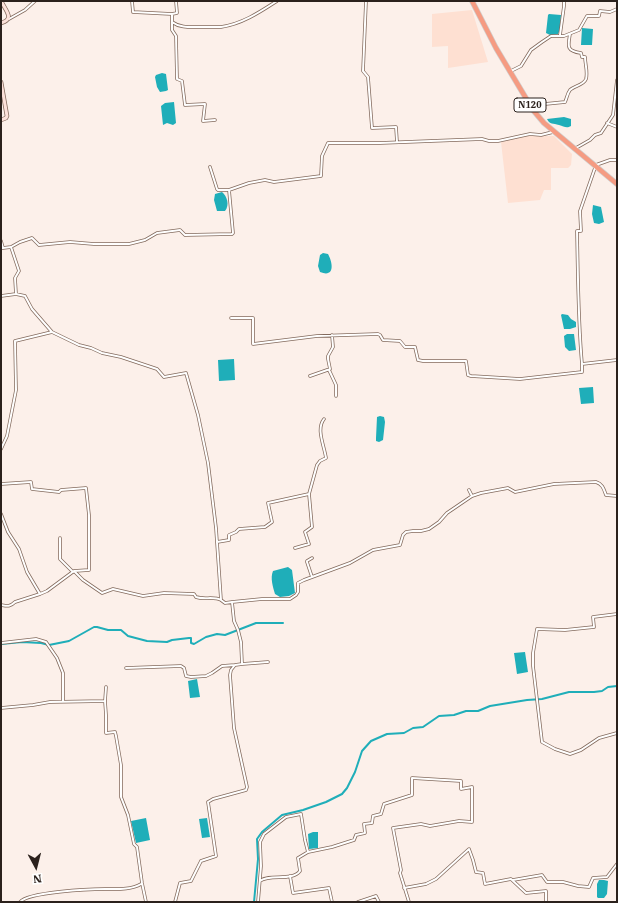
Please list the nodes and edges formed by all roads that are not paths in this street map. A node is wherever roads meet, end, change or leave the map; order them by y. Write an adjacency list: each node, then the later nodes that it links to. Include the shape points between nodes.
1 (1, 1): 11 (main road)
2 (35, 1): 11 (street)
3 (132, 1): 10 (street, via 133,12)
4 (176, 1): 10 (street, via 177,13)
5 (277, 1): 12 (street, via 240,22 221,27 184,27)
6 (366, 1): 25 (street, via 363,71 368,77 372,128 396,127)
7 (472, 1): 16 (highway, N120)
8 (564, 1): 15 (street)
9 (617, 9): 14 (street, via 610,12 600,11 599,16 587,16 579,30)
10 (172, 14): 12 (street)
11 (9, 19): 13 (main road)
12 (172, 22): 21 (street, via 172,30 176,36 177,79 182,81 185,105 205,104 202,121)
13 (1, 23)
14 (570, 34): 15 (street); 19 (street, via 570,50 581,53 584,57 586,81 570,90 565,102 545,104)
15 (560, 36): 16 (street, via 551,36 542,42 531,50 521,66)
16 (510, 72): 19 (highway, N120)
17 (617, 80): 22 (street, via 613,115)
18 (1, 82): 20 (main road, via 7,116)
19 (533, 110): 24 (highway, N120)
20 (1, 120)
21 (214, 120)
22 (607, 123): 23 (street); 26 (street, via 601,133)
23 (617, 127)
24 (556, 132): 25 (street, via 542,136 530,134 498,141 482,139); 26 (highway, N120)
25 (397, 142): 31 (street, via 328,144 322,156 321,176 274,182 265,180)
26 (575, 149): 28 (highway, N120)
27 (617, 160): 28 (street)
28 (596, 165): 30 (highway, N120); 41 (street, via 580,211 582,231 577,231)
29 (210, 167): 31 (street, via 217,189)
30 (617, 184)
31 (229, 190): 33 (street, via 232,234 185,235 180,230 157,233 145,240 129,244 70,242 38,245 32,238)
32 (1, 241): 34 (street)
33 (11, 247): 34 (street); 35 (street, via 19,271 15,278)
34 (2, 248)
35 (16, 294): 36 (street); 38 (street, via 25,296 32,309)
36 (1, 296)
37 (231, 318): 39 (street, via 253,318 254,344)
38 (52, 332): 46 (street, via 15,341 16,390 7,436); 54 (street, via 79,345 157,369 164,377 186,373 208,463)
39 (332, 335): 41 (street, via 378,334 382,340 400,341 404,347 415,347 418,360 466,360 468,375 471,376 541,378 582,372); 42 (street, via 333,347 328,356)
40 (617, 360): 41 (street)
41 (582, 364)
42 (329, 370): 43 (street); 44 (street, via 336,385)
43 (310, 376)
44 (336, 396)
45 (324, 419): 49 (street, via 321,425 321,438 326,458 317,465)
46 (1, 449)
47 (1, 484): 57 (street, via 31,482 32,489 59,492 87,489 89,570)
48 (469, 490): 50 (street)
49 (309, 494): 54 (street, via 268,503 272,522 265,527 239,529 229,535 229,540); 55 (street, via 312,527 305,532 309,544)
50 (472, 496): 51 (street, via 508,488 515,492 554,484 596,482 604,488 607,496); 58 (street, via 429,529 406,532 400,544 373,550 350,563)
51 (617, 496)
52 (1, 514): 59 (street, via 8,532 19,549 27,572)
53 (60, 538): 57 (street, via 60,559)
54 (217, 542): 60 (street)
55 (295, 548)
56 (312, 558): 58 (street, via 307,562)
57 (74, 572): 59 (street); 60 (street, via 102,592 113,589 143,596 164,593 194,594 200,599)
58 (312, 577): 61 (street, via 298,583 298,592 290,599)
59 (40, 594): 62 (street, via 12,605)
60 (221, 600): 61 (street, via 225,603)
61 (232, 602): 66 (street, via 234,621 241,642)
62 (1, 605)
63 (617, 614): 73 (street, via 593,617 594,626 537,630 533,653 542,742 570,754 599,738)
64 (1, 643): 71 (street, via 36,639 46,642 63,673)
65 (268, 662): 66 (street)
66 (242, 664): 67 (street)
67 (236, 665): 68 (street, via 222,666 206,676 191,677 186,676 181,666); 83 (street, via 230,675 232,711 247,787 246,790 208,802 216,856 201,861 191,880 180,883)
68 (126, 668)
69 (106, 687): 70 (street)
70 (104, 701): 71 (street); 79 (street, via 106,733 115,732 116,736 122,797 134,844 137,847)
71 (63, 702): 72 (street)
72 (1, 708)
73 (617, 733)
74 (308, 852): 76 (street, via 298,858 298,873); 78 (street, via 301,814 286,817 264,834 260,842); 80 (street, via 354,840 356,834 365,833 364,824 372,822 373,816 381,814 384,804 412,796 412,778 461,781 461,789 472,788 472,822 392,828)
75 (617, 864): 77 (street, via 608,877 593,878 589,887 546,882 542,875)
76 (290, 876): 78 (street, via 263,878); 85 (street, via 293,893 329,888)
77 (512, 880): 80 (street, via 485,884 483,873 476,872 469,849 436,879 426,884); 89 (street, via 526,893 546,892)
78 (260, 881): 84 (street)
79 (142, 883): 81 (street, via 121,890 104,889 38,895); 82 (street)
80 (404, 888): 88 (street)
81 (20, 902)
82 (146, 902)
83 (175, 902)
84 (258, 902)
85 (332, 902)
86 (358, 902): 87 (street, via 376,896)
87 (379, 902)
88 (409, 902)
89 (546, 902)

